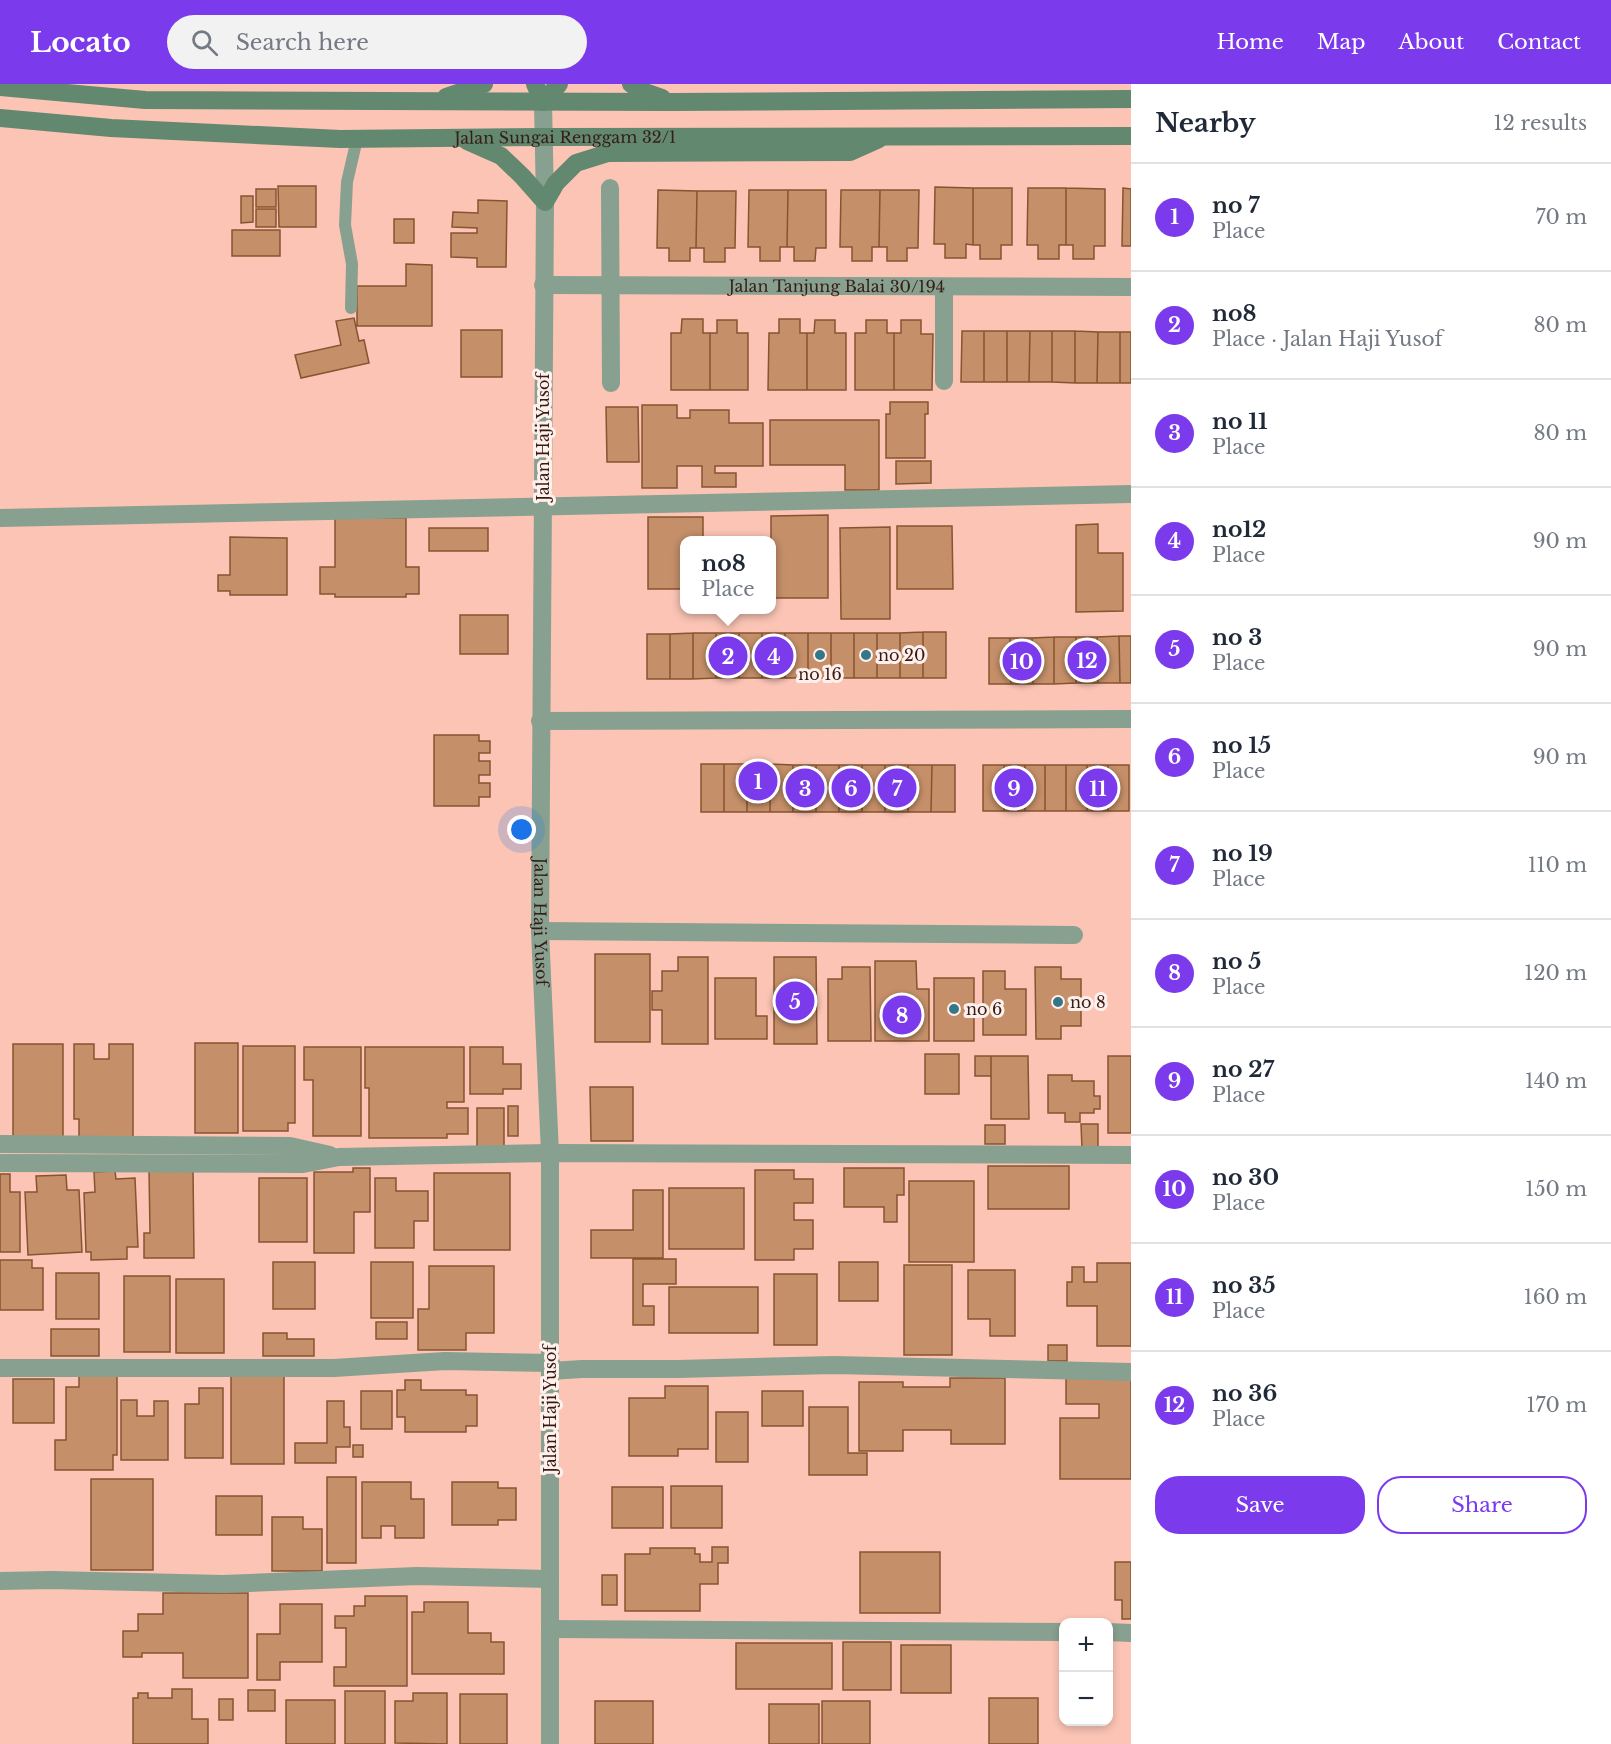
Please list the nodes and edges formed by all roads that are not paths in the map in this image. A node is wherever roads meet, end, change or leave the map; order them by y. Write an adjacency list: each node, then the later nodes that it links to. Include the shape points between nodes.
1 (484, 84): 7 (main road)
2 (535, 84): 8 (main road)
3 (559, 84): 8 (main road)
4 (631, 84): 9 (main road)
5 (0, 87): 7 (main road, via 146,100)
6 (1131, 99): 9 (main road)
7 (430, 102): 8 (main road)
8 (543, 102): 9 (main road); 11 (street, Jalan Haji Yusof)
9 (672, 102)
10 (0, 118): 14 (main road, Jalan Sungai Renggam 32/1, via 111,128)
11 (543, 136): 12 (main road, Jalan Sungai Renggam 32/1); 15 (main road, Jalan Sungai Renggam 32/1); 17 (street, Jalan Haji Yusof)
12 (883, 136): 13 (main road, Jalan Sungai Renggam 32/1); 17 (main road, via 850,152 608,153 576,163 556,183)
13 (1131, 136)
14 (357, 138): 15 (main road, Jalan Sungai Renggam 32/1); 22 (lane, via 347,182 345,225 352,264)
15 (461, 138): 17 (main road, via 501,156)
16 (610, 189): 18 (street)
17 (545, 202): 19 (street, Jalan Haji Yusof)
18 (610, 284): 19 (street, Jalan Tanjung Balai 30/194); 20 (street, Jalan Tanjung Balai 30/194); 24 (street)
19 (543, 285): 26 (street, Jalan Haji Yusof)
20 (944, 287): 21 (street, Jalan Tanjung Balai 30/194); 23 (street)
21 (1131, 288)
22 (351, 308)
23 (944, 381)
24 (611, 383)
25 (1131, 495): 26 (street)
26 (543, 506): 27 (street); 29 (street, Jalan Haji Yusof)
27 (0, 518)
28 (1131, 719): 29 (street)
29 (540, 721): 30 (street, Jalan Haji Yusof)
30 (540, 932): 31 (street); 33 (street, Jalan Haji Yusof)
31 (1074, 935)
32 (0, 1144): 35 (street, via 290,1146)
33 (550, 1153): 34 (street); 35 (street); 37 (street, Jalan Haji Yusof)
34 (1131, 1155)
35 (339, 1156): 36 (street, via 303,1164)
36 (0, 1163)
37 (550, 1367): 38 (street, via 445,1361 310,1368); 39 (street, via 834,1365); 40 (street, Jalan Haji Yusof)
38 (0, 1368)
39 (1131, 1372)
40 (549, 1579): 41 (street, via 417,1576 223,1584); 42 (street, Jalan Haji Yusof)
41 (0, 1581)
42 (550, 1629): 43 (street); 46 (street, Jalan Haji Yusof)
43 (1059, 1632)
44 (1113, 1632): 45 (street)
45 (1131, 1633)
46 (550, 1744)

